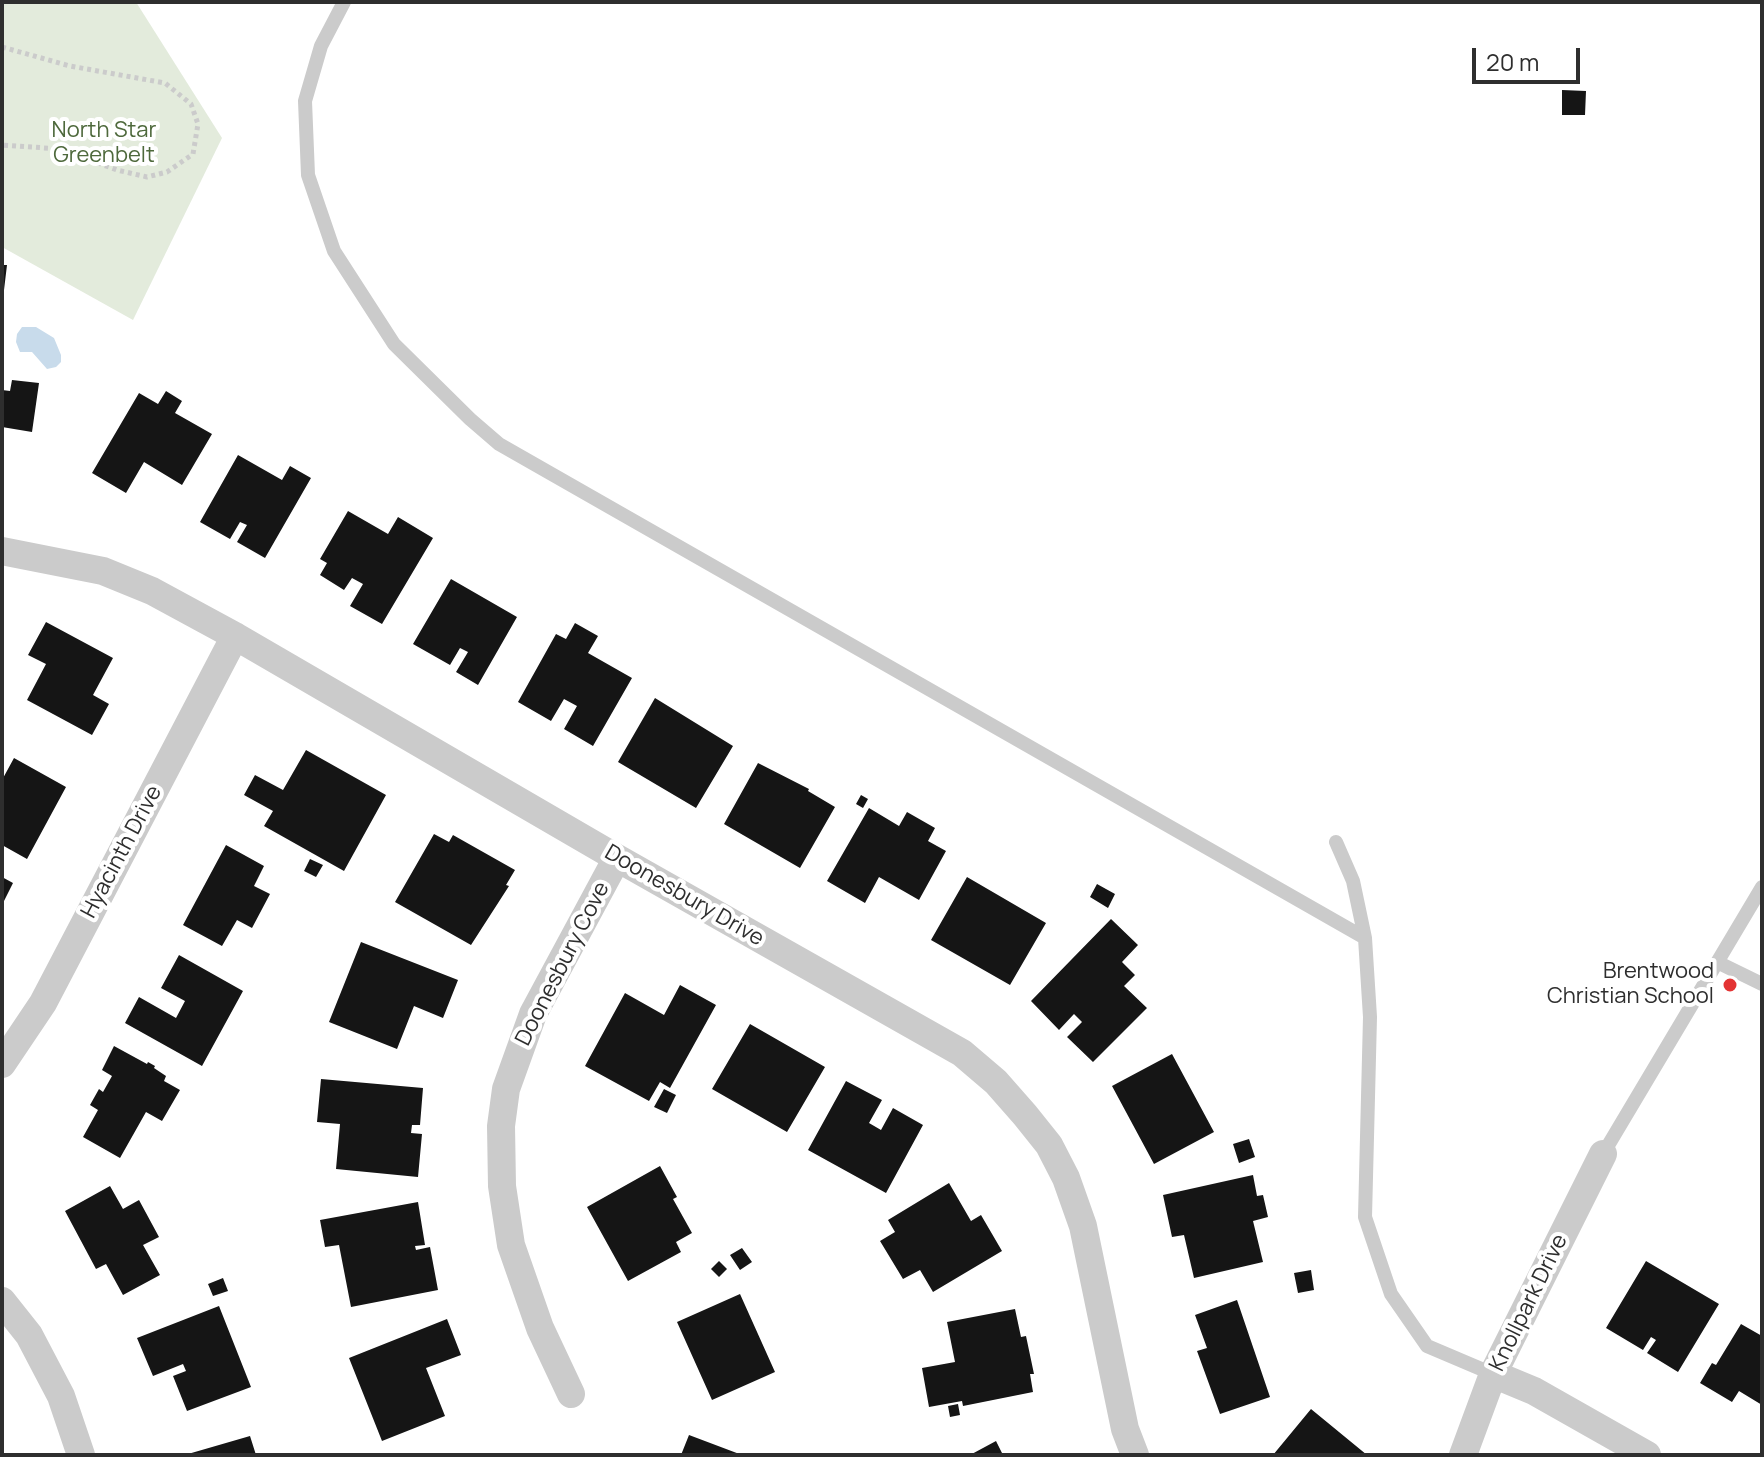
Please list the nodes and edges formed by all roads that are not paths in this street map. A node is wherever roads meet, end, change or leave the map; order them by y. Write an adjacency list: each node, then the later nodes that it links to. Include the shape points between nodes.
1 (344, 2): 7 (lane, via 321,46 305,101 308,175 334,251 394,344 470,419 499,444)
2 (2, 551): 3 (street, Doonesbury Drive, via 103,571)
3 (235, 636): 5 (street, Doonesbury Drive); 10 (street, Hyacinth Drive, via 43,1003)
4 (1336, 842): 7 (lane, via 1353,881)
5 (617, 858): 14 (street, Doonesbury Cove, via 533,1014 506,1089 501,1126 502,1186 511,1245 540,1328); 16 (street, Doonesbury Drive, via 962,1053 1025,1115 1049,1145 1083,1226)
6 (1762, 887): 8 (lane)
7 (1365, 938): 13 (lane, via 1370,1017 1365,1217 1391,1294 1427,1346)
8 (1719, 963): 9 (lane); 11 (lane)
9 (1762, 984)
10 (2, 1064)
11 (1603, 1154): 13 (street, Knollpark Drive)
12 (2, 1301): 15 (street, via 36,1347 61,1396)
13 (1493, 1374): 17 (street, Knollpark Drive); 18 (street, via 1534,1391)
14 (571, 1394)
15 (81, 1455)
16 (1135, 1455)
17 (1463, 1455)
18 (1647, 1455)

